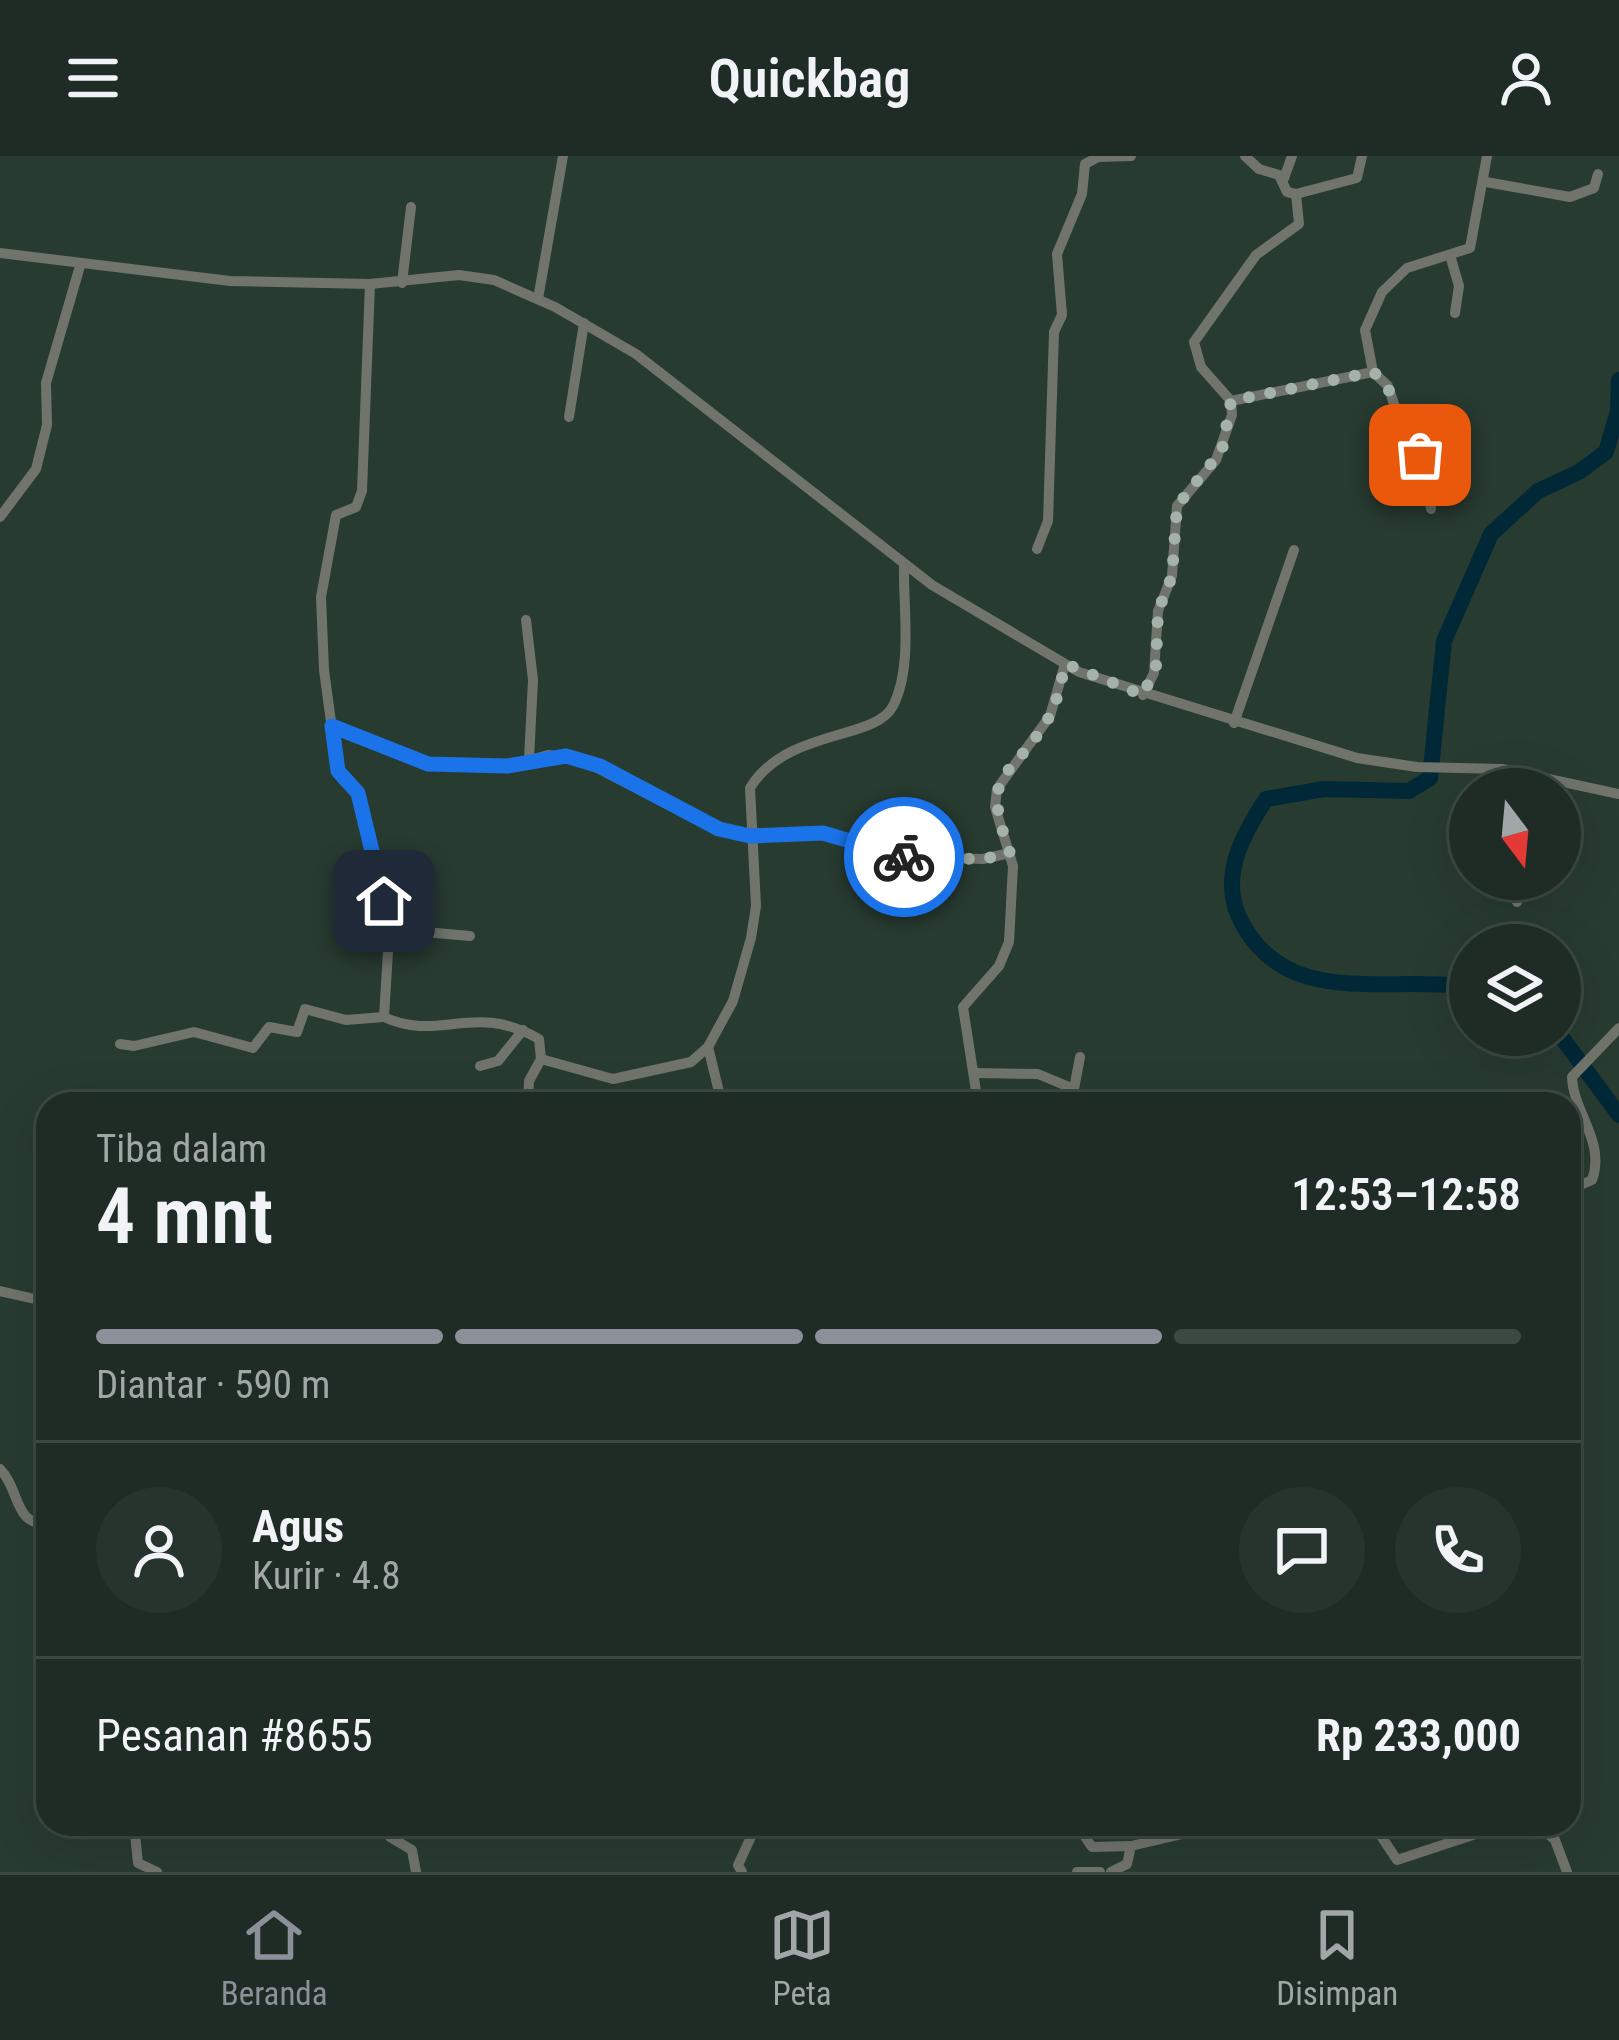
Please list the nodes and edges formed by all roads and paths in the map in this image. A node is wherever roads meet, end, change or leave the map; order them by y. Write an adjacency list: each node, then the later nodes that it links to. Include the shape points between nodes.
1 (563, 156): 17 (street)
2 (1131, 156): 25 (street, via 1084,164 1082,194 1057,254 1062,315 1054,332 1048,520)
3 (1245, 156): 8 (street)
4 (1292, 156): 8 (street)
5 (1362, 156): 10 (street, via 1357,178)
6 (1487, 156): 9 (street)
7 (1598, 174): 9 (street, via 1594,188 1570,197)
8 (1282, 181): 10 (street)
9 (1486, 182): 13 (street, via 1471,247)
10 (1295, 194): 21 (street, via 1300,223 1256,255 1194,343 1201,367)
11 (410, 207): 15 (street)
12 (0, 253): 14 (street)
13 (1450, 255): 18 (street, via 1460,286); 20 (street, via 1407,268 1382,292 1365,330)
14 (80, 266): 16 (street); 24 (street, via 46,383 38,463)
15 (402, 283): 16 (street); 17 (street, via 472,275)
16 (370, 284): 32 (street, via 361,497 336,513 321,590)
17 (538, 298): 19 (street)
18 (1455, 313)
19 (584, 323): 22 (street); 27 (street, via 770,454)
20 (1373, 372): 21 (street); 23 (street, via 1388,386 1423,460)
21 (1231, 401): 30 (street, via 1222,450 1177,506 1156,666)
22 (569, 417)
23 (1431, 509)
24 (0, 517)
25 (1037, 549)
26 (1294, 550): 31 (street)
27 (904, 565): 29 (street); 37 (street, via 894,705 873,725 815,738 760,776 748,794)
28 (526, 620): 33 (street)
29 (1066, 664): 30 (street); 38 (street, via 1050,716 997,789)
30 (1143, 695): 31 (street)
31 (1234, 723): 34 (street, via 1336,754)
32 (332, 726): 33 (street, via 428,764); 39 (street, via 340,776 358,793)
33 (529, 759): 37 (street, via 566,756 600,766 702,823)
34 (1450, 768)
35 (1581, 786): 36 (street)
36 (1619, 794)
37 (750, 836): 38 (street, via 823,833 898,857); 45 (street, via 755,907 747,961)
38 (1010, 853): 49 (street, via 1005,954 963,1007)
39 (391, 929): 40 (street); 41 (street)
40 (470, 936)
41 (384, 1017): 43 (street, via 428,1026 488,1018); 44 (street, via 346,1020 305,1009 298,1032 271,1026 253,1048 194,1032)
42 (1619, 1028): 53 (street, via 1576,1072)
43 (523, 1030): 47 (street, via 540,1041); 48 (street, via 498,1060)
44 (120, 1044)
45 (708, 1047): 47 (street, via 691,1062 613,1079); 51 (street)
46 (1080, 1057): 49 (street, via 1074,1088 1037,1074)
47 (542, 1059): 50 (street)
48 (480, 1066)
49 (975, 1073): 52 (street)
50 (529, 1092)
51 (719, 1092)
52 (977, 1092)
53 (1575, 1092)
54 (1581, 1108): 55 (street, via 1596,1167)
55 (1581, 1185)
56 (0, 1291): 57 (street)
57 (36, 1299)
58 (0, 1469): 59 (street, via 22,1516)
59 (36, 1523)
60 (135, 1836): 70 (street, via 137,1862)
61 (389, 1836): 71 (street, via 412,1850)
62 (751, 1836): 69 (street)
63 (1084, 1836): 68 (street, via 1092,1847)
64 (1174, 1836): 68 (street)
65 (1381, 1836): 66 (street, via 1397,1860)
66 (1470, 1836)
67 (1551, 1836): 75 (street)
68 (1131, 1846): 74 (street, via 1123,1870)
69 (735, 1870)
70 (157, 1872)
71 (416, 1872)
72 (1077, 1872): 73 (street)
73 (1100, 1872)
74 (1111, 1872)
75 (1567, 1872)

